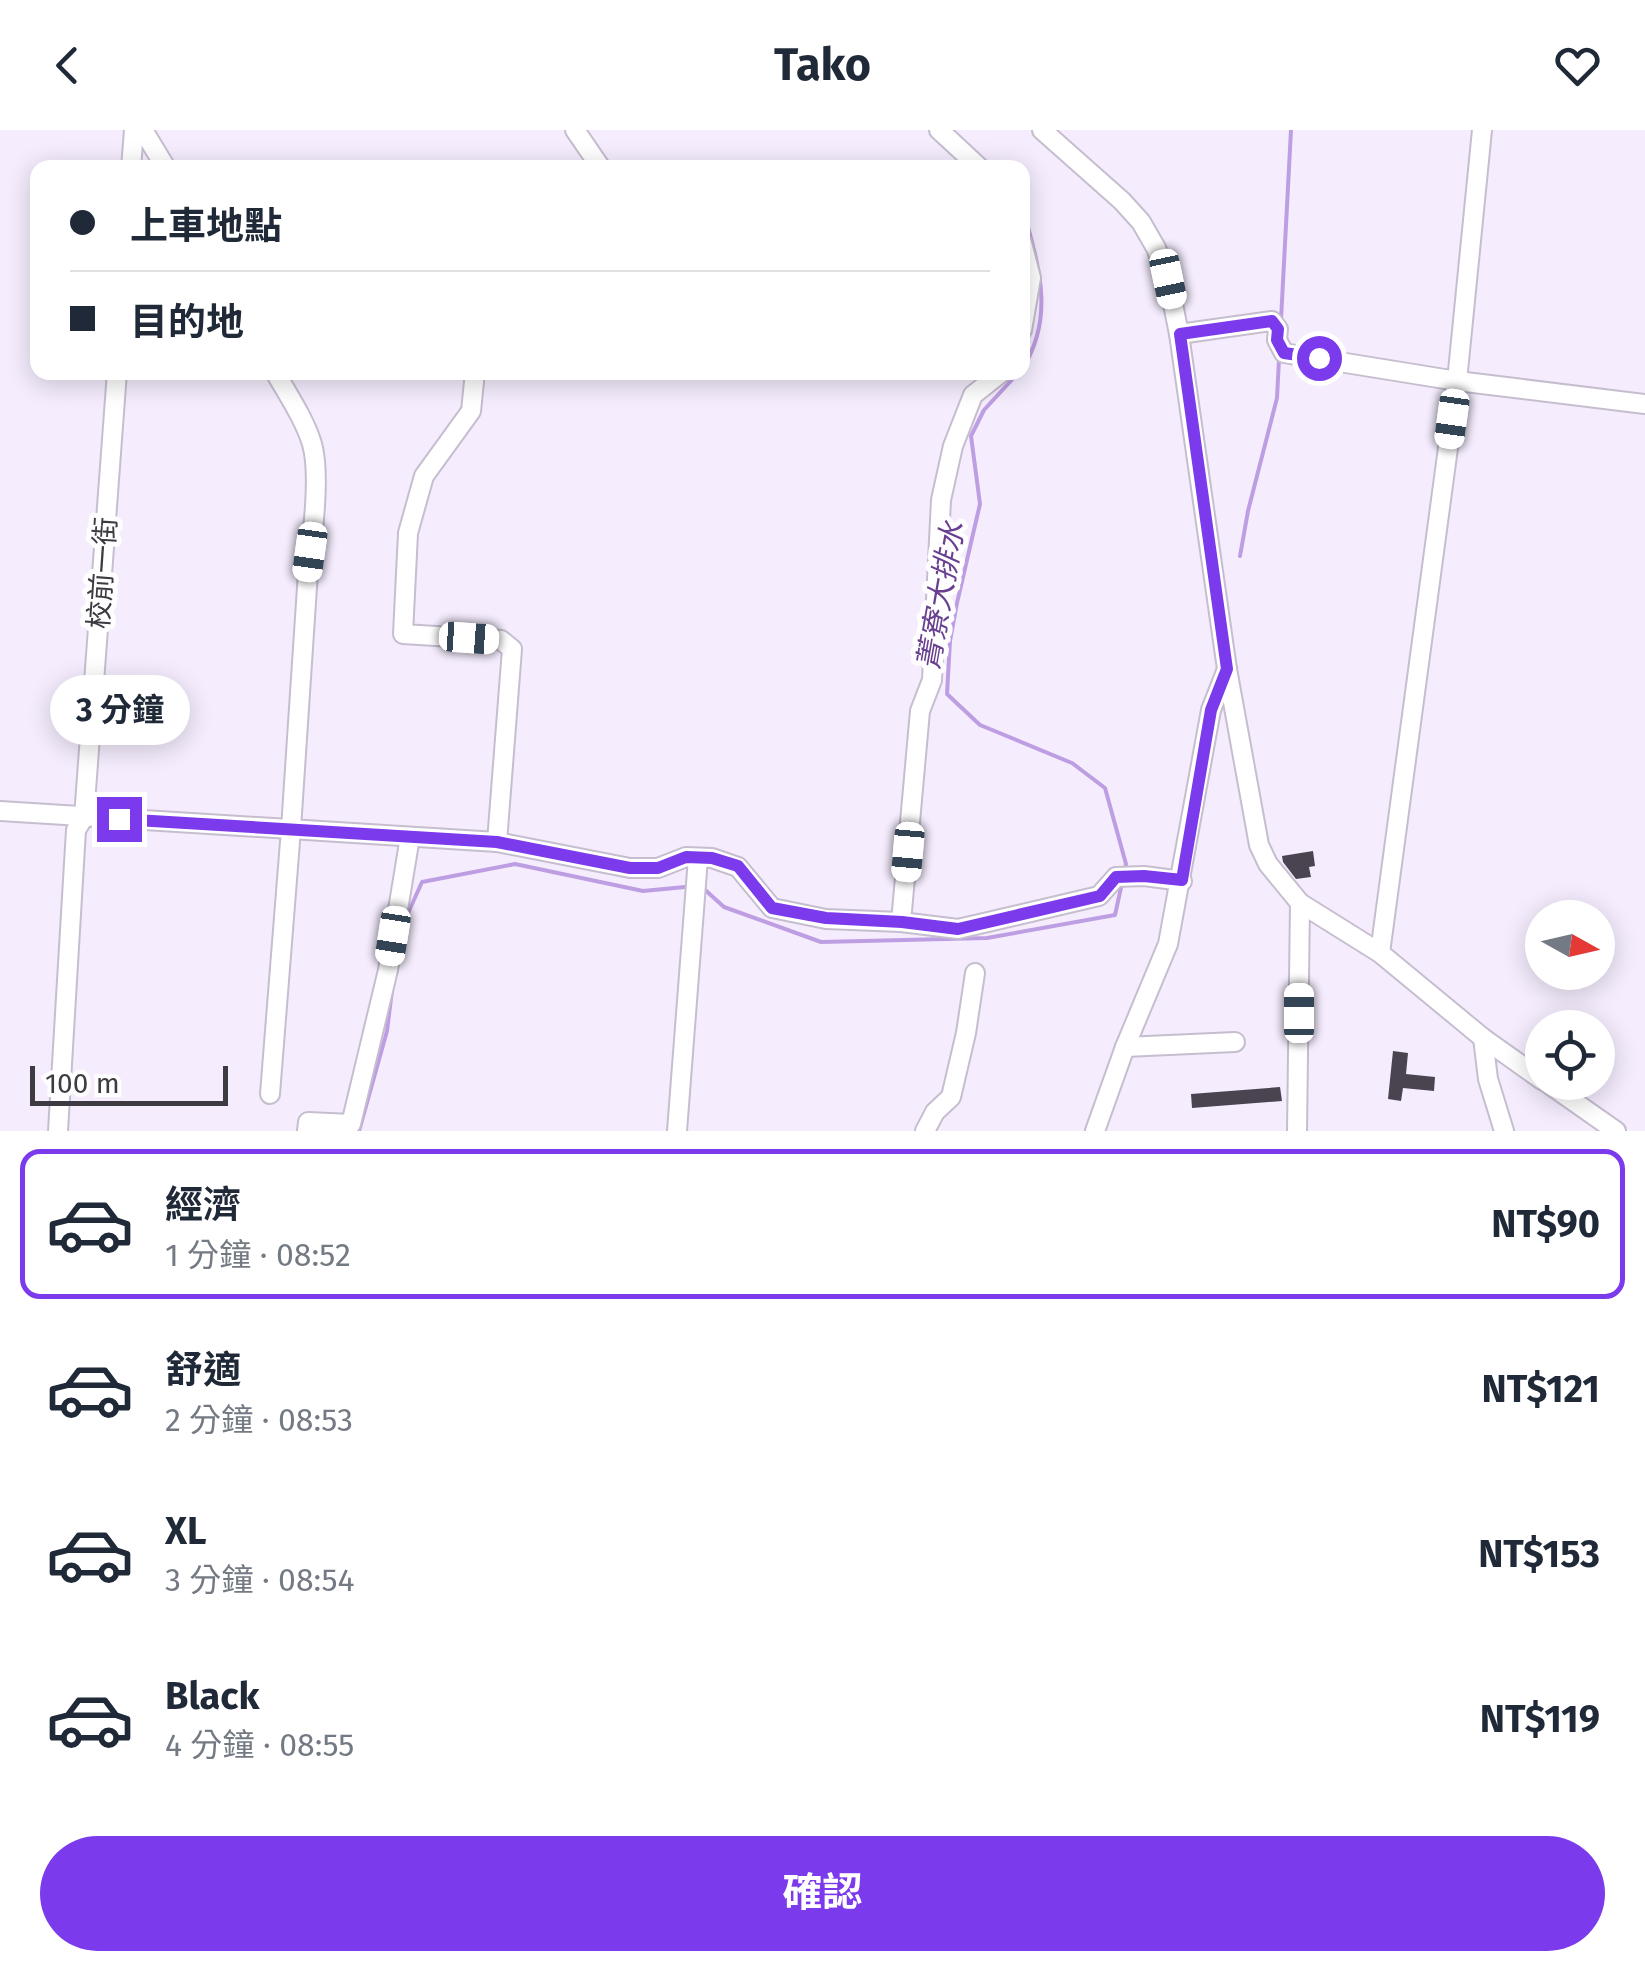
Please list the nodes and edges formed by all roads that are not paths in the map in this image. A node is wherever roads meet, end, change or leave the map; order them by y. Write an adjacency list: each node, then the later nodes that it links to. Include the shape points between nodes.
1 (134, 130): 8 (street)
2 (143, 130): 9 (street)
3 (575, 130): 10 (street)
4 (939, 130): 7 (street)
5 (1042, 130): 12 (street, via 1140,222 1168,279)
6 (1482, 130): 17 (street)
7 (960, 138): 11 (street)
8 (132, 160)
9 (161, 160)
10 (595, 160)
11 (975, 160)
12 (1180, 334): 17 (street, via 1272,321 1281,346); 19 (street)
13 (115, 380): 21 (street, 校前一街)
14 (280, 380): 22 (street, via 315,457)
15 (473, 380): 24 (street, via 471,412 424,476 408,534 403,634 502,640 512,649)
16 (992, 380): 28 (street, via 973,395 942,500 932,680 920,711)
17 (1457, 381): 18 (street); 29 (street)
18 (1645, 404)
19 (1227, 669): 26 (street, via 1211,710); 27 (street, via 1259,845)
20 (0, 811): 21 (street)
21 (84, 816): 22 (street); 37 (street, 校前一街, via 76,830)
22 (291, 830): 23 (street); 35 (street)
23 (410, 837): 24 (street); 38 (street, via 388,970 351,1124 308,1122)
24 (497, 842): 25 (street, via 630,868)
25 (698, 858): 28 (street, via 738,866 772,908); 39 (street)
26 (1182, 880): 28 (street, via 1116,877 1100,896 958,929); 33 (street, via 1168,944)
27 (1300, 903): 29 (street); 42 (street)
28 (902, 922)
29 (1380, 953): 31 (street)
30 (975, 972): 40 (street, via 950,1097)
31 (1483, 1038): 34 (street); 43 (street)
32 (1235, 1042): 33 (street)
33 (1126, 1047): 41 (street)
34 (1525, 1068)
35 (270, 1094)
36 (1571, 1100): 44 (street)
37 (58, 1131)
38 (307, 1131)
39 (677, 1131)
40 (924, 1131)
41 (1094, 1131)
42 (1297, 1131)
43 (1504, 1131)
44 (1616, 1131)

